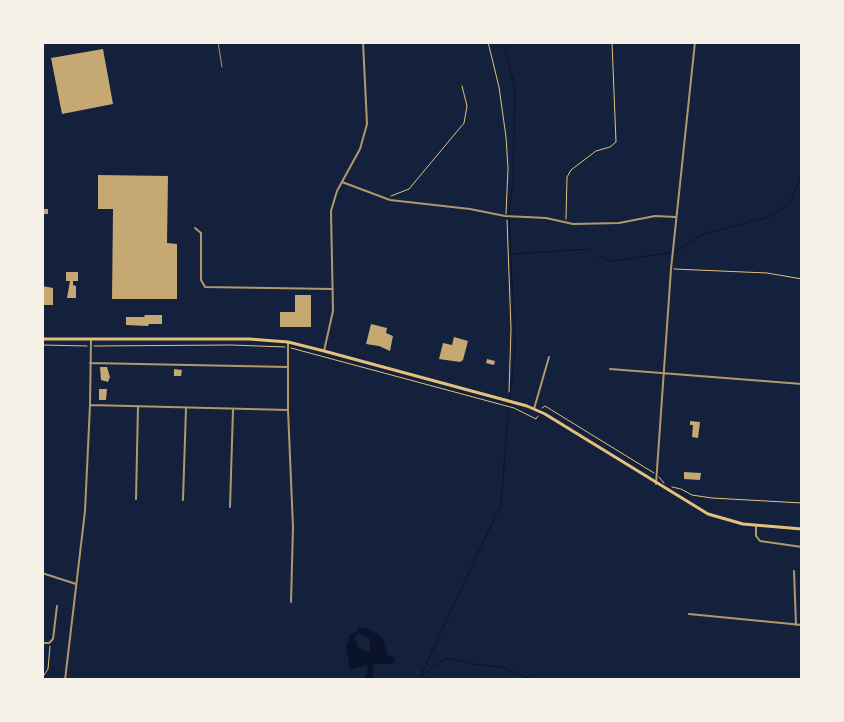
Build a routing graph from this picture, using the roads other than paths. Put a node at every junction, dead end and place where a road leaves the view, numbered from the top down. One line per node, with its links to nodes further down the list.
1 (46, 42): 5 (street)
2 (218, 42): 6 (lane)
3 (363, 42): 7 (street)
4 (695, 42): 8 (street)
5 (42, 45)
6 (222, 67)
7 (342, 182): 8 (street); 10 (street)
8 (676, 217): 19 (street)
9 (196, 228): 10 (street)
10 (332, 289): 14 (street)
11 (43, 338): 12 (main road)
12 (91, 339): 13 (main road); 16 (street)
13 (288, 342): 14 (main road); 17 (street)
14 (324, 351): 25 (main road)
15 (549, 356): 25 (street)
16 (90, 363): 17 (street); 21 (street)
17 (288, 367): 26 (street)
18 (610, 369): 19 (street)
19 (662, 374): 20 (street); 27 (street)
20 (802, 384)
21 (90, 405): 22 (street); 36 (street)
22 (138, 406): 23 (street); 28 (street)
23 (186, 408): 24 (street); 29 (street)
24 (233, 409): 26 (street); 30 (street)
25 (534, 409): 27 (main road)
26 (288, 410): 37 (street)
27 (656, 484): 31 (main road)
28 (136, 499)
29 (183, 500)
30 (230, 507)
31 (756, 526): 32 (main road); 33 (street)
32 (802, 529)
33 (802, 548)
34 (794, 571): 40 (street)
35 (42, 573): 36 (street)
36 (76, 584): 43 (street)
37 (291, 602)
38 (57, 606): 42 (street)
39 (689, 614): 40 (street)
40 (796, 625): 41 (street)
41 (802, 625)
42 (42, 643)
43 (65, 680)

